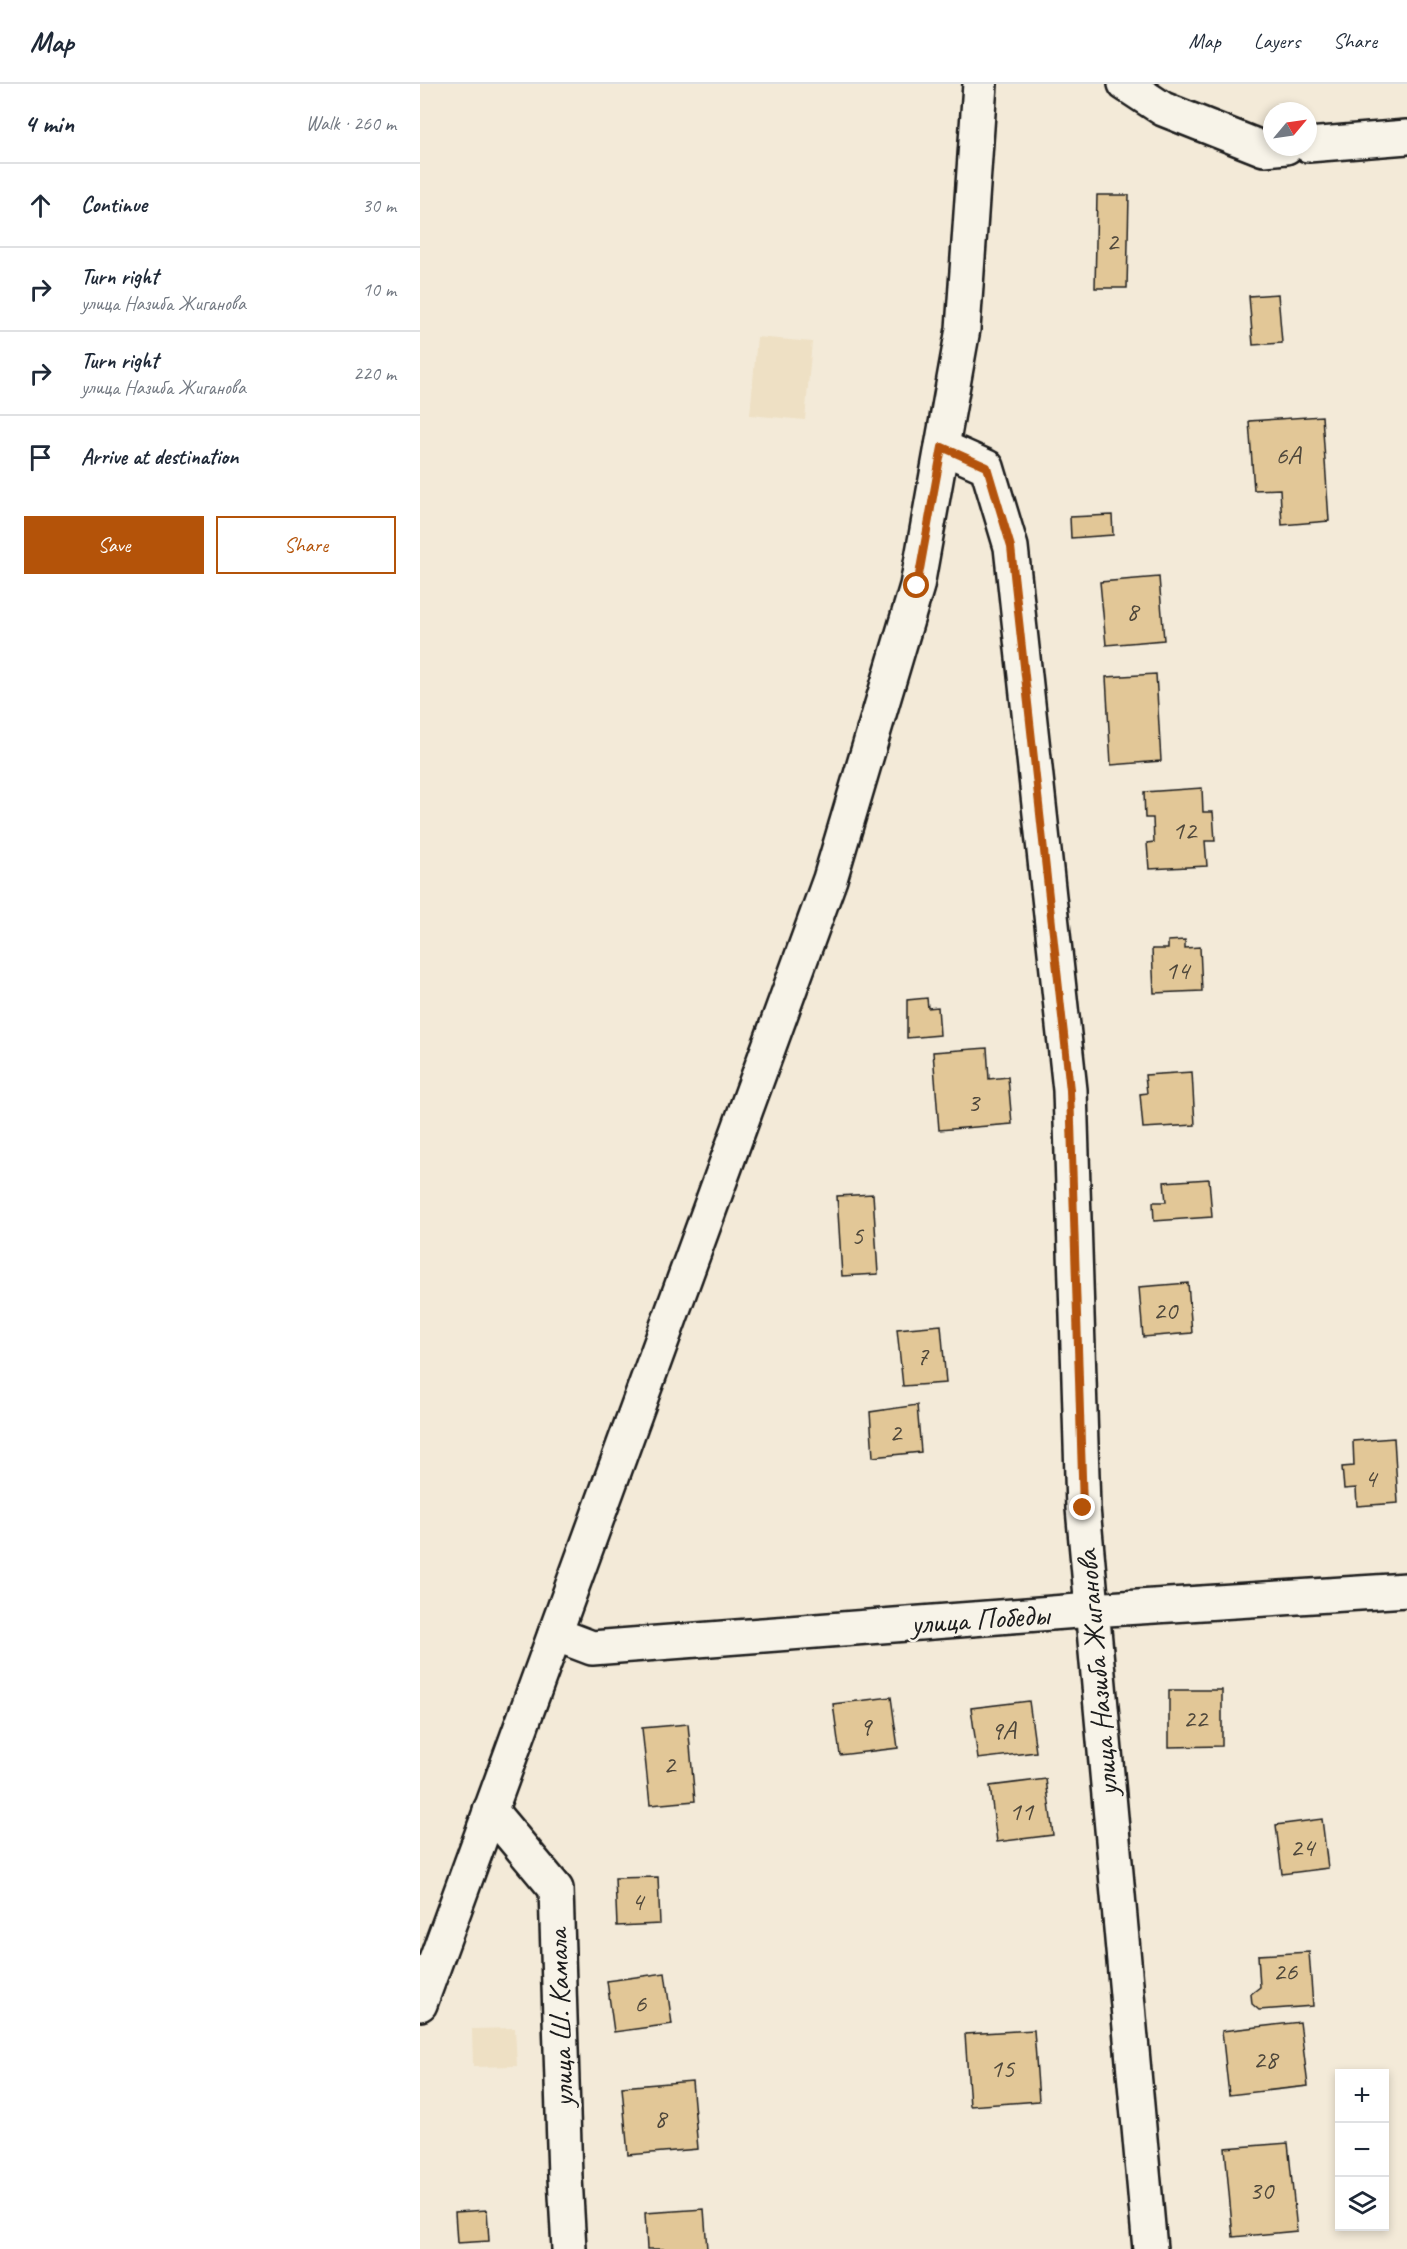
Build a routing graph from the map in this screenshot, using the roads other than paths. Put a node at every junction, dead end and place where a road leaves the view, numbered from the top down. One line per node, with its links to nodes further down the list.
1 (980, 84): 6 (street)
2 (1125, 84): 5 (street)
3 (1407, 137): 4 (street)
4 (1317, 144)
5 (1263, 149)
6 (942, 447): 8 (street, улица Назиба Жиганова); 9 (street)
7 (1407, 1590): 8 (street, улица Победы)
8 (1091, 1610): 9 (street, улица Победы); 13 (street, улица Назиба Жиганова)
9 (555, 1634): 10 (street)
10 (490, 1810): 11 (street); 12 (street, улица Ш. Камала)
11 (420, 2004)
12 (569, 2249)
13 (1150, 2249)

